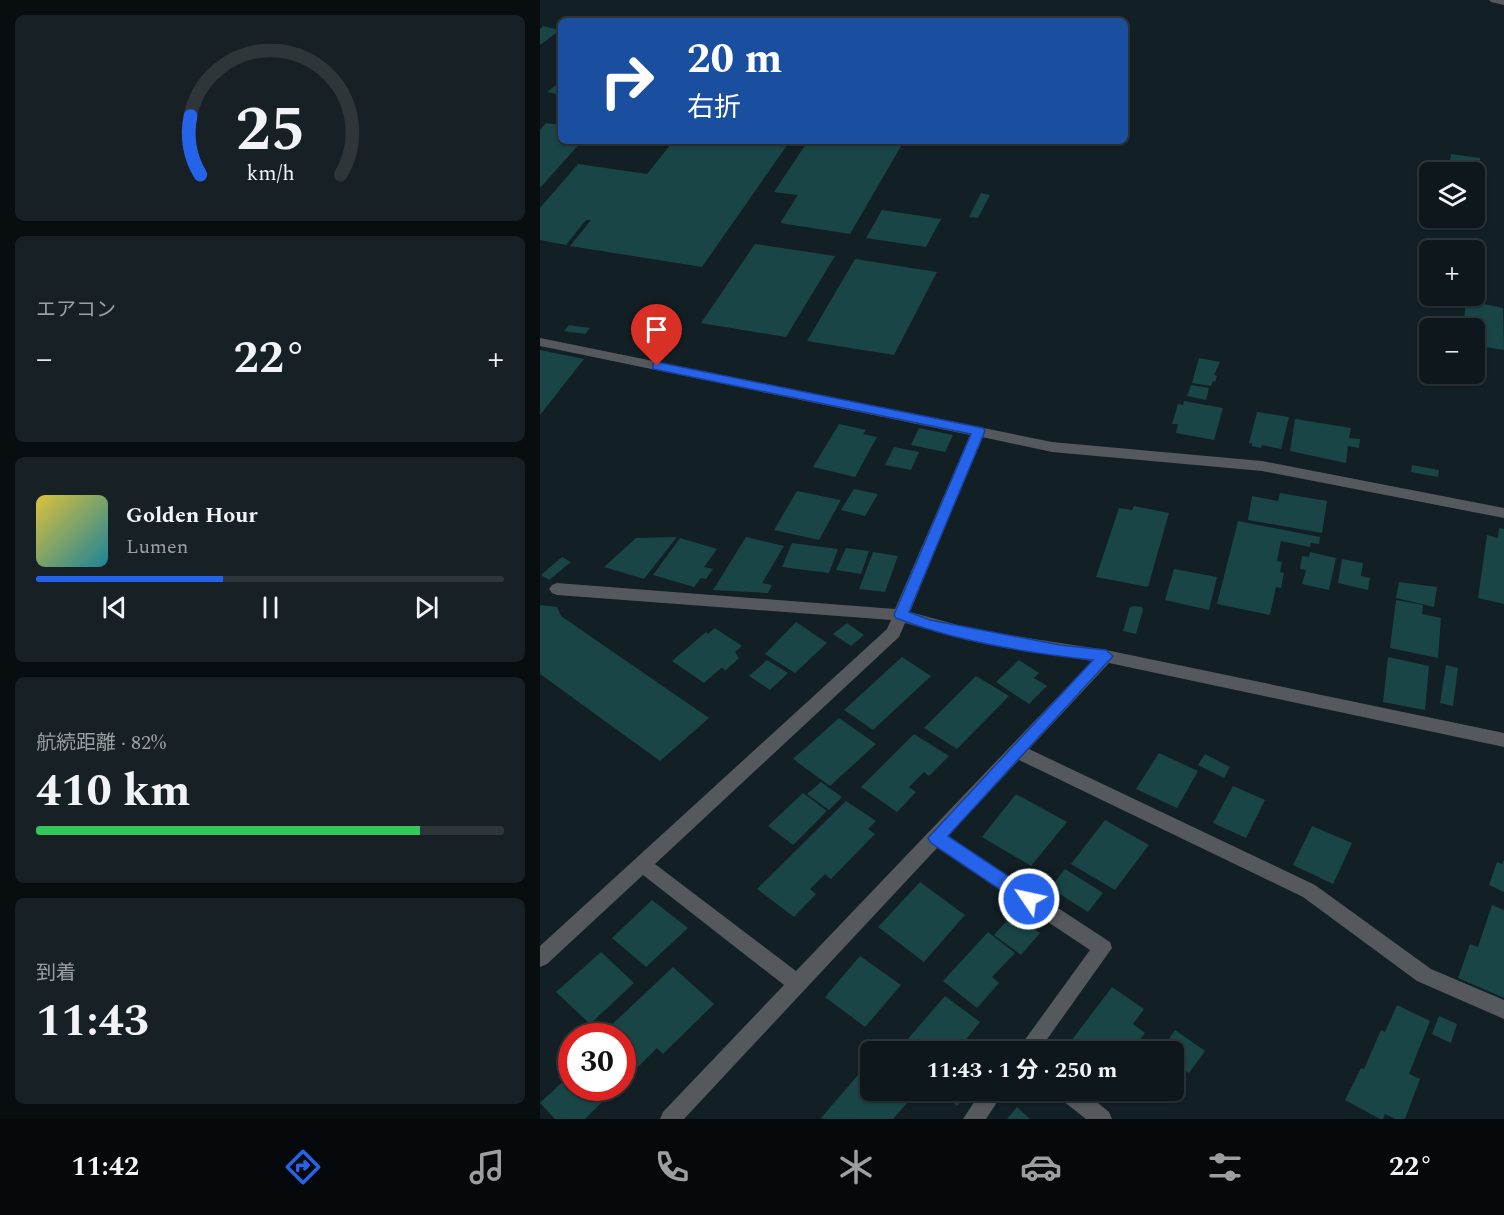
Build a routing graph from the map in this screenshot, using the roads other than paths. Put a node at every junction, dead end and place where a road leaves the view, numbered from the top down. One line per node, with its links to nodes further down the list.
1 (1494, 0): 2 (street)
2 (1504, 2)
3 (540, 342): 4 (street)
4 (978, 431): 5 (street); 7 (street)
5 (1504, 513)
6 (557, 589): 7 (street)
7 (901, 615): 8 (street); 12 (street)
8 (1106, 656): 9 (street); 10 (street)
9 (1504, 740)
10 (1018, 752): 11 (street); 15 (street)
11 (936, 838): 14 (street); 16 (street)
12 (643, 865): 13 (street); 14 (street)
13 (540, 958)
14 (798, 984): 19 (street)
15 (1504, 1010)
16 (1034, 1041)
17 (987, 1101): 20 (street)
18 (1079, 1101): 21 (street)
19 (670, 1119)
20 (973, 1119)
21 (1102, 1119)

